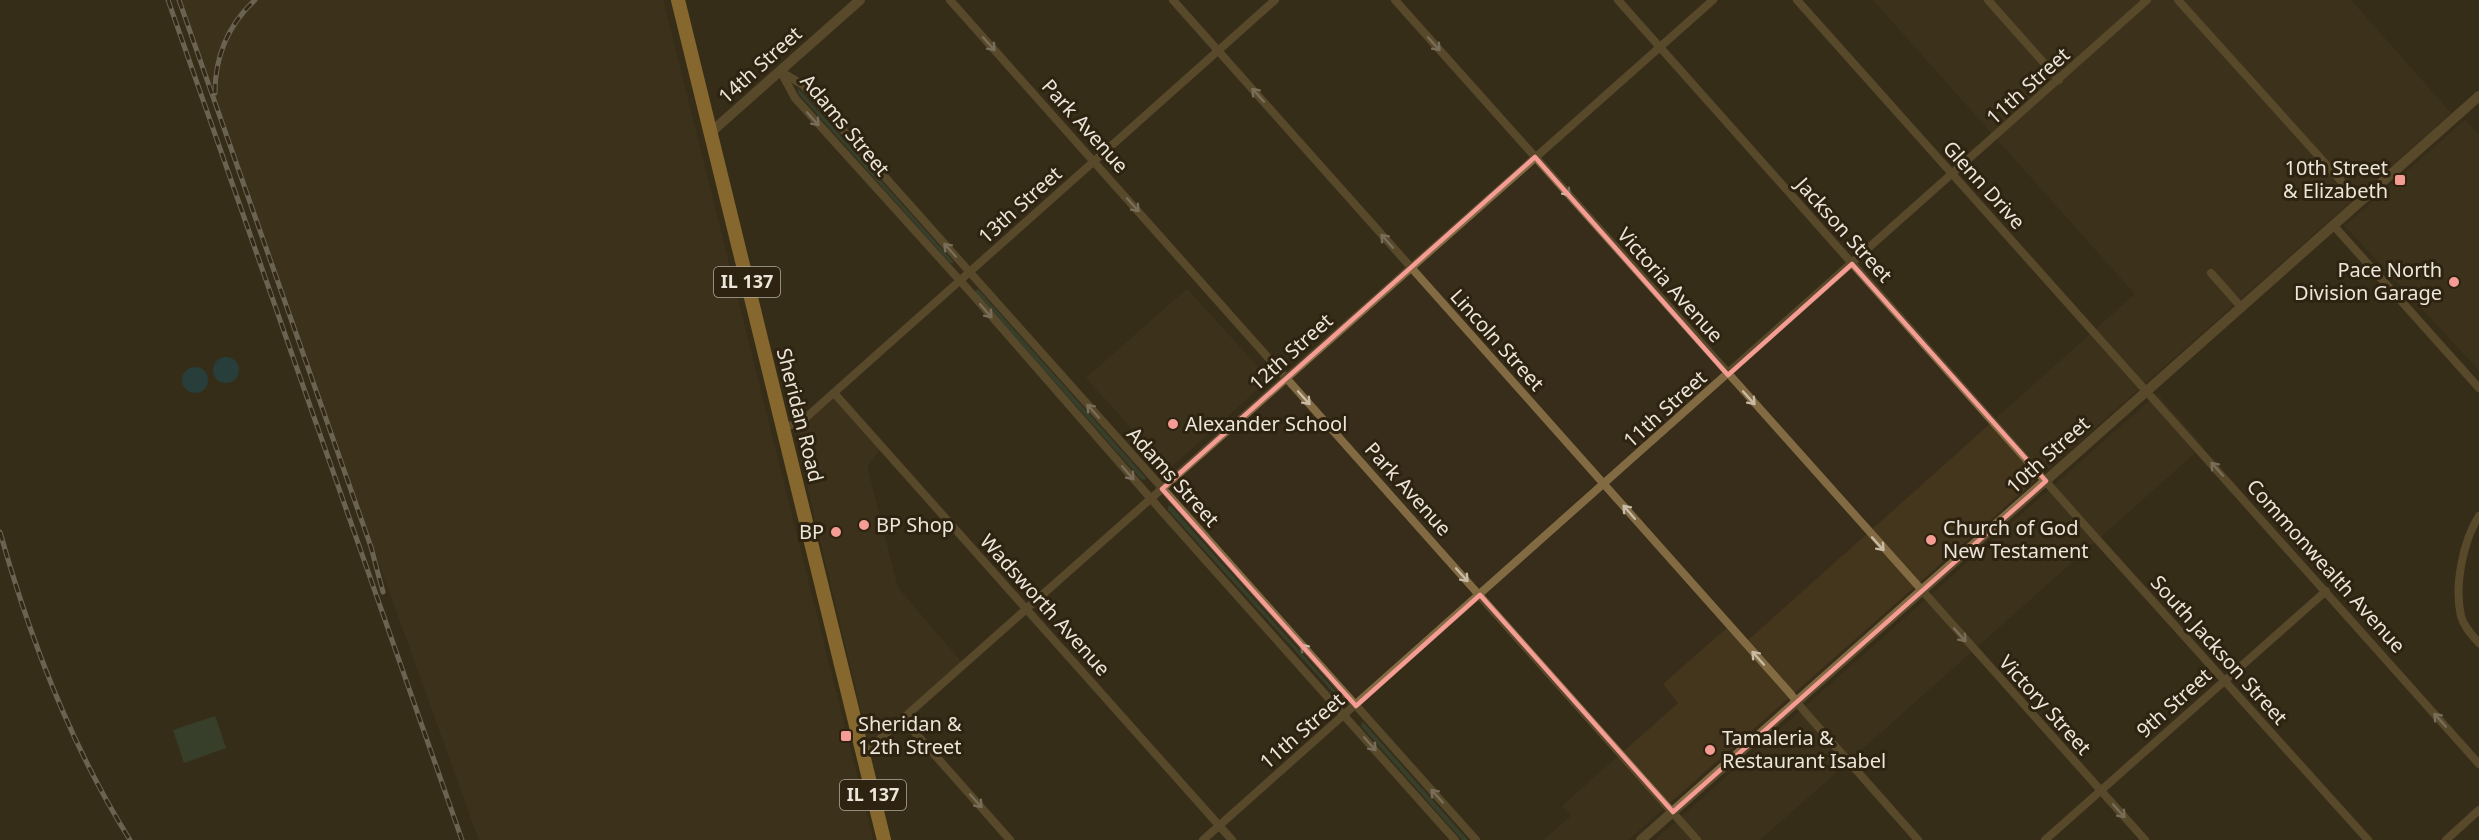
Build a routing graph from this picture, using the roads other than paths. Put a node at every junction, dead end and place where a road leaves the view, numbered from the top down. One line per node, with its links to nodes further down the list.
1 (678, 0): 19 (highway, Sheridan Road / IL 137)
2 (860, 0): 13 (street, 14th Street)
3 (950, 0): 21 (street, Park Avenue, one-way to 21)
4 (1173, 0): 15 (street, Lincoln Street)
5 (1275, 0): 15 (street, 13th Street)
6 (1395, 0): 20 (street, Victoria Avenue, one-way to 20)
7 (1618, 0): 14 (street, Jackson Street)
8 (1713, 0): 14 (street, 12th Street)
9 (1797, 0): 22 (street, Glenn Drive)
10 (1988, 0): 17 (street)
11 (2147, 0): 17 (street, 11th Street)
12 (2178, 0): 23 (street)
13 (847, 4): 16 (street, 14th Street)
14 (1660, 47): 20 (street, 12th Street); 25 (street, Jackson Street)
15 (1218, 51): 21 (street, 13th Street); 26 (street, Lincoln Street, one-way to 15)
16 (780, 71): 19 (street, 14th Street); 27 (street, Adams Street, one-way to 16); 29 (street, Adams Street, one-way to 29)
17 (2059, 80): 22 (street, 11th Street)
18 (2479, 96): 23 (street, 10th Street)
19 (710, 133): 36 (highway, Sheridan Road / IL 137)
20 (1535, 157): 26 (street, 12th Street); 31 (street, Victoria Avenue, one-way to 31)
21 (1094, 161): 27 (street, 13th Street); 32 (street, Park Avenue, one-way to 32)
22 (1953, 175): 25 (street, 11th Street); 34 (street, Glenn Drive)
23 (2361, 202): 24 (street, 10th Street)
24 (2334, 226): 30 (street, 10th Street); 33 (street)
25 (1852, 264): 31 (street, 11th Street); 37 (street, Jackson Street)
26 (1411, 268): 32 (street, 12th Street); 38 (street, Lincoln Street)
27 (969, 272): 29 (street, 13th Street); 39 (street, Adams Street, one-way to 27)
28 (2211, 273): 30 (street)
29 (959, 280): 35 (street, 13th Street); 40 (street, Adams Street, one-way to 40)
30 (2242, 308): 34 (street, 10th Street)
31 (1728, 375): 38 (street, 11th Street); 43 (street, Victoria Avenue, one-way to 43)
32 (1287, 378): 39 (street, 12th Street); 44 (street, Park Avenue, one-way to 44)
33 (2479, 388)
34 (2147, 392): 37 (street, 10th Street); 42 (street, Commonwealth Avenue, one-way to 34)
35 (834, 393): 36 (street, 13th Street); 45 (street, Wadsworth Avenue)
36 (783, 428): 52 (highway, Sheridan Road / IL 137)
37 (2046, 481): 43 (street, 10th Street); 47 (street, South Jackson Street)
38 (1604, 484): 44 (street, 11th Street); 48 (street, Lincoln Street, one-way to 38)
39 (1162, 489): 40 (street, 12th Street); 49 (street, Adams Street, one-way to 39)
40 (1150, 499): 45 (street, 12th Street); 50 (street, Adams Street)
41 (2479, 516): 46 (street)
42 (2326, 591): 47 (street, 9th Street); 53 (street, Commonwealth Avenue, one-way to 42)
43 (1921, 592): 48 (street, 10th Street); 54 (street, Victory Street, one-way to 54)
44 (1480, 595): 49 (street, 11th Street); 56 (street, Park Avenue)
45 (1026, 609): 51 (street, 12th Street); 57 (street, Wadsworth Avenue)
46 (2479, 643)
47 (2225, 680): 54 (street, 9th Street); 69 (street, South Jackson Street)
48 (1797, 702): 56 (street, 10th Street); 66 (street, Lincoln Street)
49 (1356, 706): 50 (street, 11th Street); 63 (street, Adams Street, one-way to 49)
50 (1344, 716): 57 (street, 11th Street); 62 (street, Adams Street, one-way to 62)
51 (903, 719): 52 (street, 12th Street); 59 (street, one-way to 59)
52 (862, 750): 58 (highway, Sheridan Road / IL 137)
53 (2479, 764)
54 (2100, 791): 67 (street, 9th Street); 68 (street, Victory Street, one-way to 68)
55 (2479, 810): 70 (street)
56 (1673, 812): 64 (street, 10th Street); 65 (street, Park Avenue)
57 (1219, 826): 60 (street, 11th Street); 61 (street, Wadsworth Avenue)
58 (884, 840)
59 (1010, 840)
60 (1203, 840)
61 (1232, 840)
62 (1455, 840)
63 (1476, 840)
64 (1641, 840)
65 (1697, 840)
66 (1918, 840)
67 (2045, 840)
68 (2145, 840)
69 (2368, 840)
70 (2446, 840)

